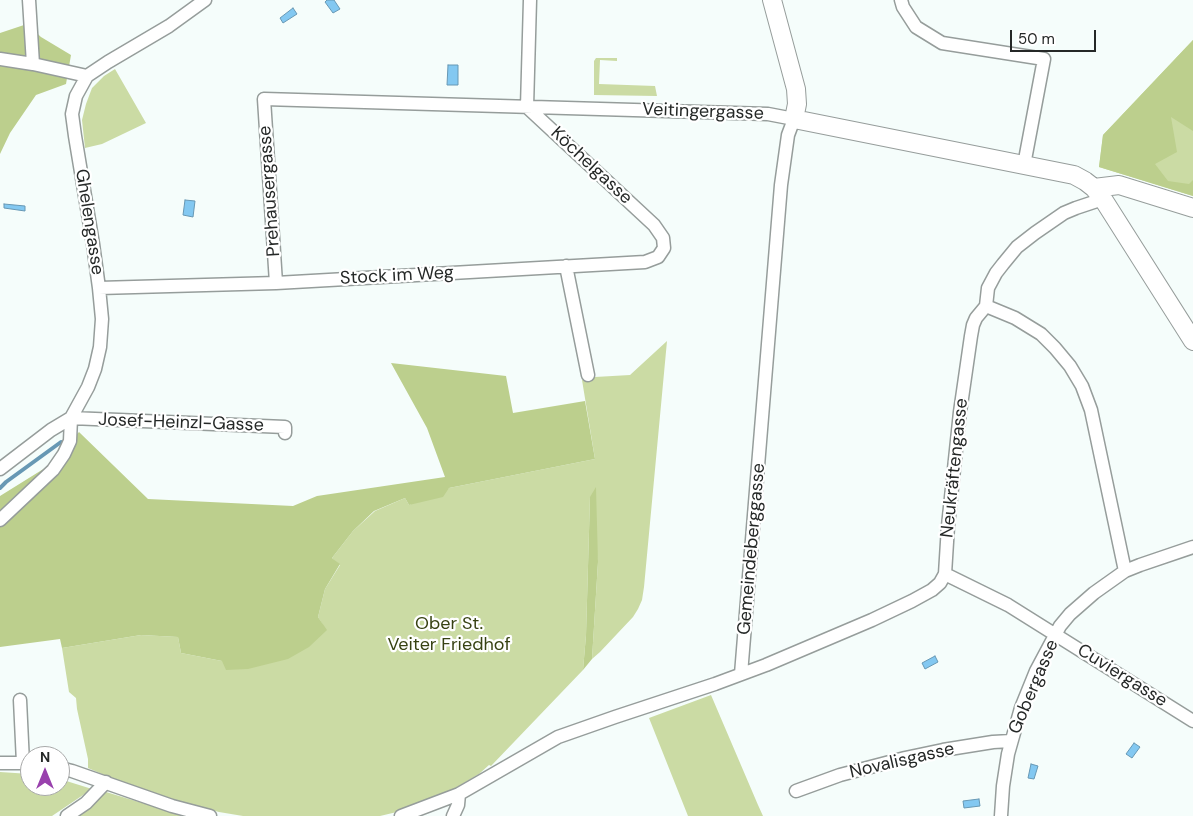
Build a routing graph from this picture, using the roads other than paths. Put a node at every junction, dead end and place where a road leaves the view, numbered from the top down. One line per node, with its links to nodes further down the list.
1 (29, 0): 7 (street)
2 (205, 0): 8 (street, Ghelengasse)
3 (530, 0): 10 (street)
4 (772, 0): 11 (street)
5 (901, 0): 12 (street)
6 (0, 59): 7 (street)
7 (33, 64): 8 (street)
8 (87, 76): 18 (street, Ghelengasse)
9 (264, 99): 10 (street, Veitingergasse); 17 (street, Prehausergasse)
10 (527, 107): 11 (street, Veitingergasse); 15 (street, Köchelgasse)
11 (794, 119): 12 (street, Veitingergasse); 30 (street, Gemeindeberggasse)
12 (1024, 165): 13 (street, Veitingergasse)
13 (1099, 193): 14 (street); 19 (street, Neukräftengasse); 20 (street)
14 (1193, 208)
15 (654, 225): 16 (street, Stock im Weg)
16 (566, 266): 17 (street, Stock im Weg); 21 (street)
17 (276, 283): 18 (street, Stock im Weg)
18 (99, 288): 22 (street, Ghelengasse)
19 (986, 306): 27 (street); 28 (street, Neukräftengasse)
20 (1193, 341)
21 (588, 375)
22 (71, 418): 23 (street, Josef-Heinzl-Gasse); 24 (street, Ghelengasse); 25 (street)
23 (286, 433)
24 (0, 469)
25 (0, 520)
26 (1193, 548): 27 (street, Gobergasse)
27 (1125, 571): 29 (street, Gobergasse)
28 (945, 574): 29 (street, Cuviergasse); 30 (street)
29 (1056, 634): 32 (street, Cuviergasse); 33 (street, Gobergasse)
30 (741, 674): 40 (street)
31 (20, 700): 34 (street)
32 (1193, 721)
33 (1011, 741): 39 (street, Novalisgasse); 45 (street, Gobergasse)
34 (25, 746)
35 (0, 763): 36 (street)
36 (20, 763)
37 (70, 770): 38 (street)
38 (106, 782): 41 (street); 42 (street)
39 (796, 791)
40 (460, 794): 43 (street); 44 (street)
41 (67, 816)
42 (210, 816)
43 (401, 816)
44 (454, 816)
45 (1000, 816)

